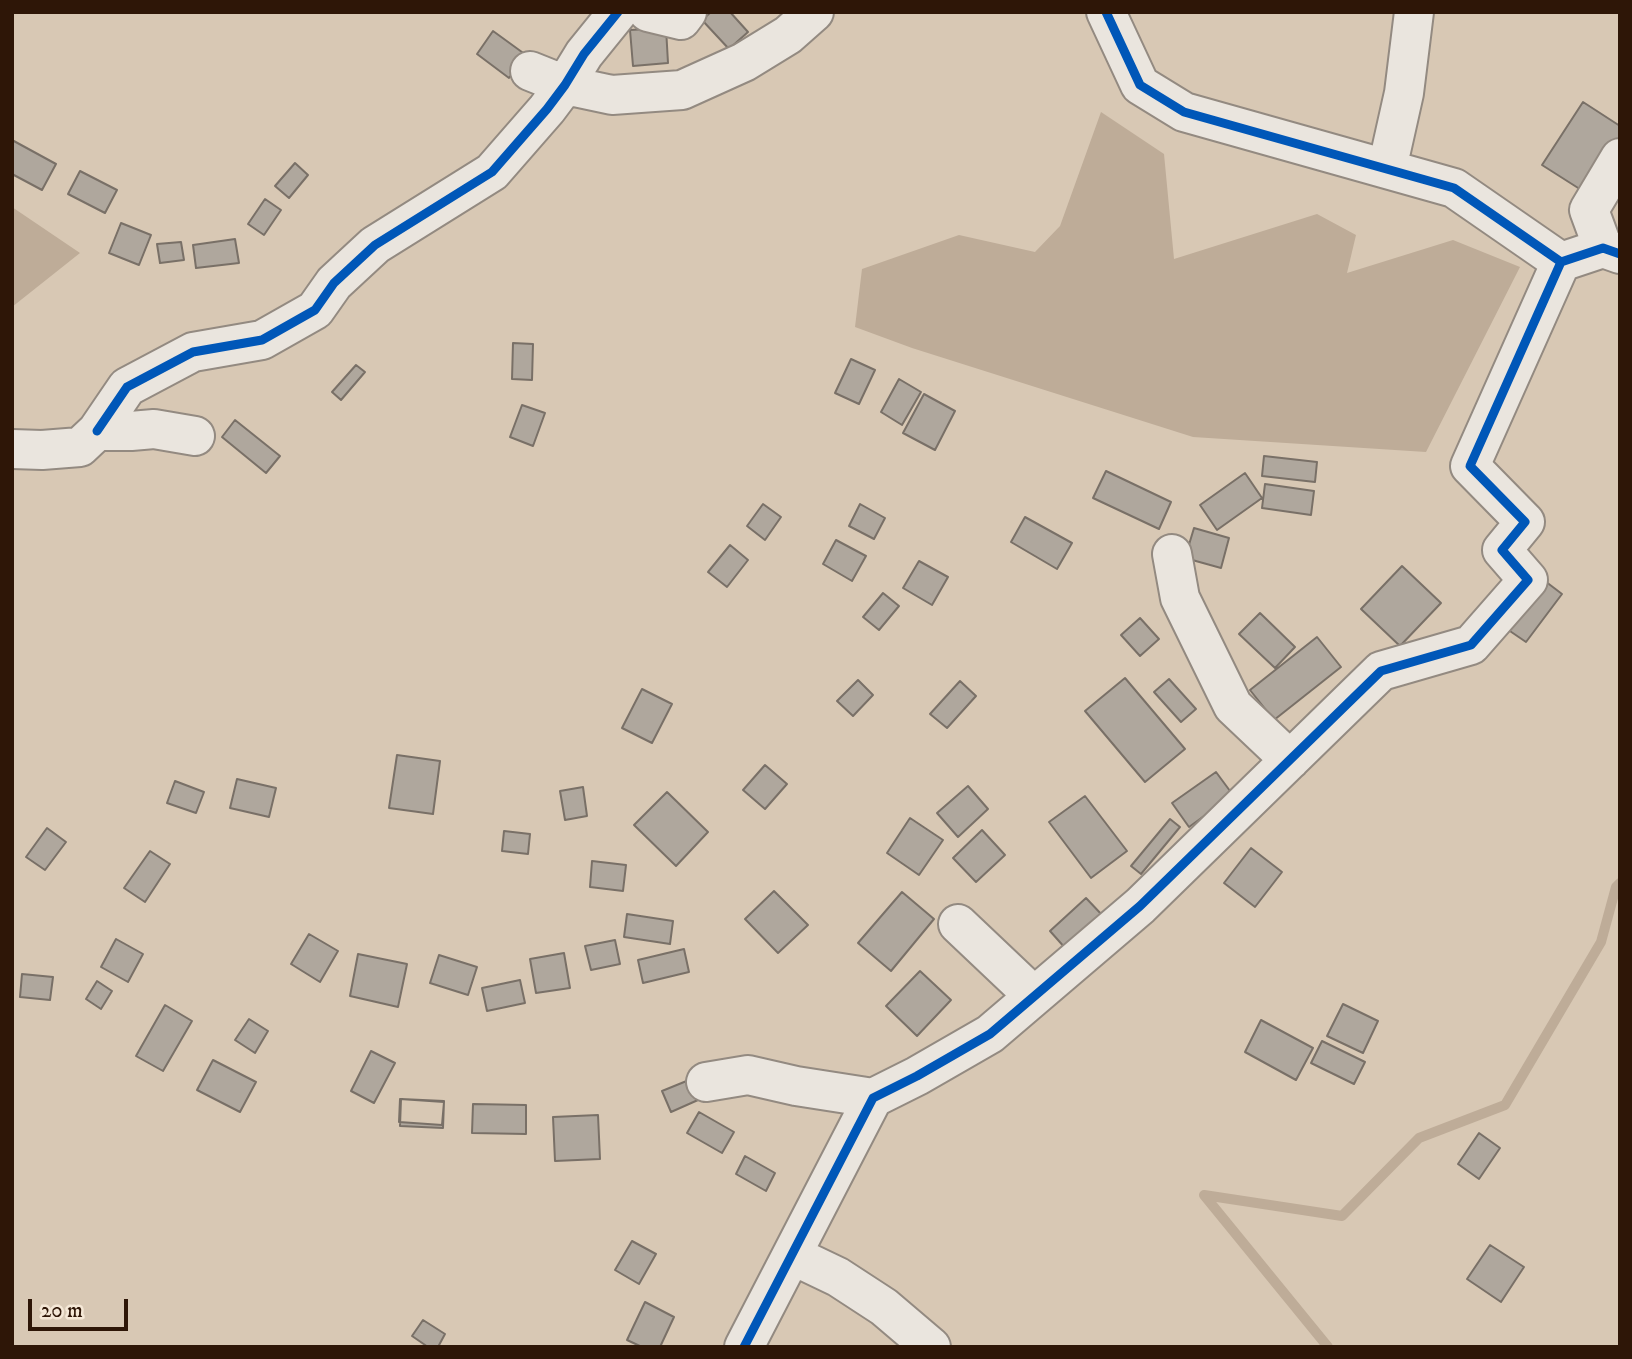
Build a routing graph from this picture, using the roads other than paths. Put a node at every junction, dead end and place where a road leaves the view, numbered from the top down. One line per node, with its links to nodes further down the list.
1 (618, 12): 8 (street)
2 (648, 12): 3 (street)
3 (687, 12)
4 (814, 12): 8 (street)
5 (1107, 12): 10 (street)
6 (1414, 12): 10 (street)
7 (530, 71): 8 (street)
8 (565, 85): 13 (street)
9 (1620, 158): 11 (street)
10 (1387, 169): 12 (street)
11 (1611, 251): 12 (street)
12 (1561, 262): 17 (street)
13 (97, 431): 14 (street); 15 (street)
14 (195, 436)
15 (12, 449)
16 (1172, 554): 17 (street)
17 (1290, 760): 19 (street)
18 (958, 924): 19 (street)
19 (1034, 996): 21 (street)
20 (706, 1082): 21 (street)
21 (873, 1098): 22 (street)
22 (792, 1255): 23 (street); 24 (street)
23 (744, 1347)
24 (931, 1347)

